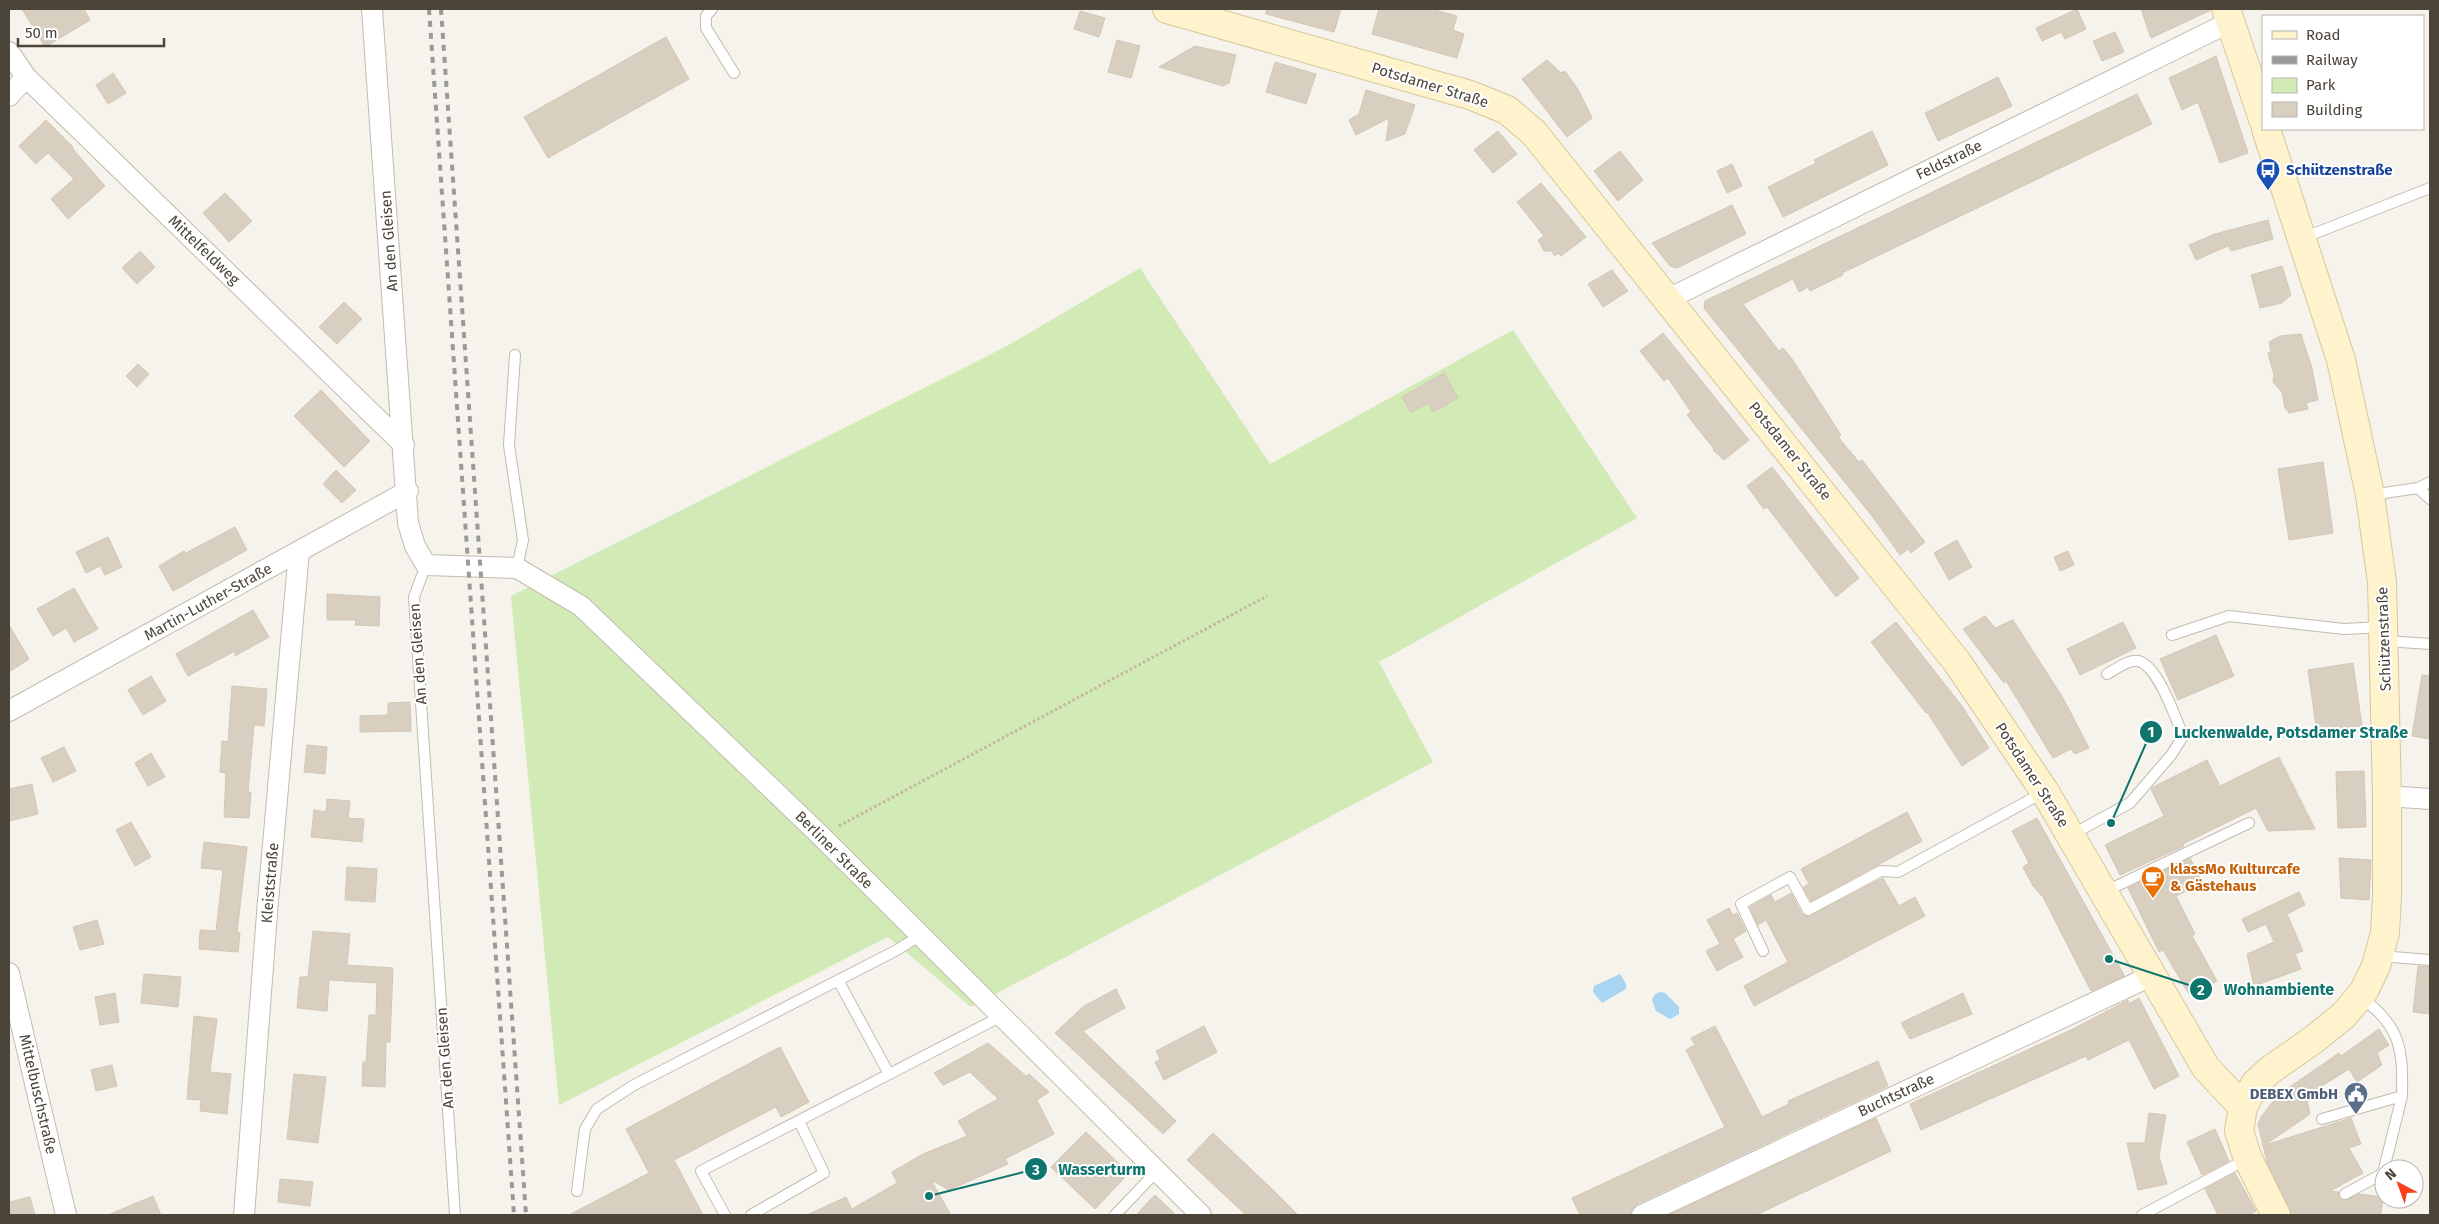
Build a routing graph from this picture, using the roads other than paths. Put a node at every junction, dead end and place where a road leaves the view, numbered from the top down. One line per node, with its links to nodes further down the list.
1 (372, 9): 15 (street, An den Gleisen)
2 (712, 9): 6 (lane)
3 (1167, 9): 13 (street, Potsdamer Straße)
4 (2228, 15): 9 (street); 13 (street, Feldstraße)
5 (9, 52): 7 (street, Mittelfeldweg)
6 (734, 73)
7 (26, 77): 8 (street); 15 (street, Mittelfeldweg)
8 (9, 96)
9 (2262, 116)
10 (2266, 130): 12 (street, Schützenstraße)
11 (2430, 188): 12 (lane)
12 (2302, 238): 19 (street, Schützenstraße)
13 (1668, 299): 29 (street, Potsdamer Straße)
14 (515, 355): 23 (lane)
15 (404, 445): 18 (street, An den Gleisen)
16 (2430, 482): 17 (lane)
17 (2418, 488): 19 (lane); 20 (lane)
18 (408, 491): 21 (street, Martin-Luther-Straße); 22 (street, An den Gleisen)
19 (2370, 495): 24 (street, Schützenstraße)
20 (2430, 498)
21 (299, 552): 28 (street, Martin-Luther-Straße); 56 (street, Kleiststraße)
22 (426, 565): 23 (street, Berliner Straße); 57 (lane, An den Gleisen)
23 (517, 568): 35 (street, Berliner Straße)
24 (2385, 634): 25 (lane); 26 (lane); 30 (street, Schützenstraße)
25 (2172, 635)
26 (2430, 644)
27 (2107, 674): 33 (lane)
28 (9, 712)
29 (2045, 792): 33 (street, Potsdamer Straße); 36 (lane)
30 (2388, 796): 31 (street); 37 (street, Schützenstraße)
31 (2430, 799)
32 (2249, 823): 34 (lane)
33 (2070, 836): 34 (street, Potsdamer Straße)
34 (2103, 892): 40 (street, Potsdamer Straße)
35 (919, 936): 41 (lane); 43 (street, Berliner Straße)
36 (1763, 951)
37 (2379, 956): 38 (lane); 42 (street, Schützenstraße)
38 (2430, 960)
39 (9, 973): 55 (street, Mittelbuschstraße)
40 (2151, 976): 46 (street, Potsdamer Straße); 62 (street, Buchtstraße)
41 (838, 980): 44 (lane); 53 (lane)
42 (2360, 997): 45 (lane); 46 (street, Schützenstraße)
43 (1000, 1017): 44 (lane); 51 (street, Berliner Straße)
44 (889, 1074): 48 (lane)
45 (2402, 1096): 47 (lane); 50 (lane)
46 (2243, 1106): 49 (street, Schützenstraße)
47 (2322, 1119)
48 (799, 1121): 58 (lane); 59 (lane)
49 (2248, 1158): 63 (lane); 64 (street, Schützenstraße)
50 (2386, 1159)
51 (1156, 1172): 60 (lane); 61 (street, Berliner Straße)
52 (2374, 1178): 54 (lane)
53 (577, 1191)
54 (2345, 1194)
55 (66, 1215)
56 (244, 1215)
57 (455, 1215)
58 (725, 1215)
59 (751, 1215)
60 (1115, 1215)
61 (1201, 1215)
62 (1642, 1215)
63 (2142, 1215)
64 (2276, 1215)

